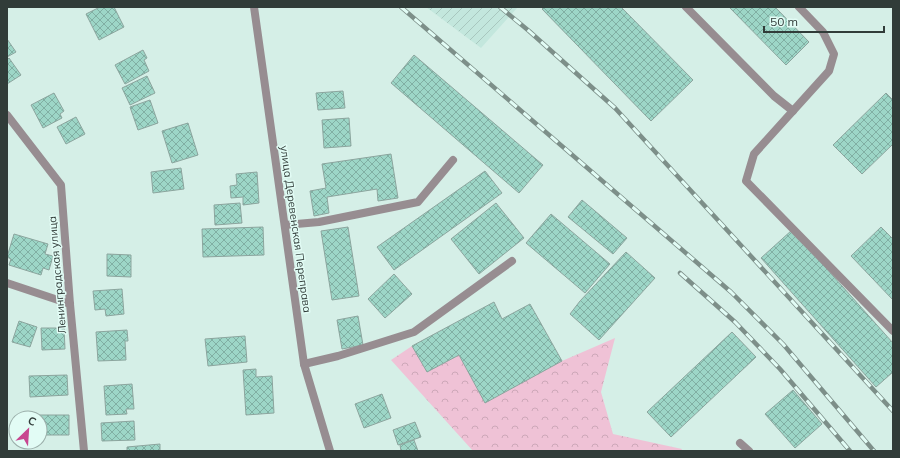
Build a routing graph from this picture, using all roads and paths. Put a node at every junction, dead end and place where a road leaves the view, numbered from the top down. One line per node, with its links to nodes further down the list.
1 (254, 7): 7 (street, улица Деревенская Переправа)
2 (686, 7): 4 (street)
3 (799, 7): 4 (street)
4 (793, 111): 11 (street)
5 (7, 115): 10 (street, Ленинградская улица)
6 (453, 160): 7 (street)
7 (285, 225): 12 (street, улица Деревенская Переправа)
8 (512, 261): 12 (street)
9 (7, 282): 10 (street)
10 (70, 304): 14 (street, Ленинградская улица)
11 (893, 331)
12 (304, 364): 15 (street, улица Деревенская Переправа)
13 (740, 443): 16 (street)
14 (84, 451)
15 (330, 451)
16 (749, 451)

